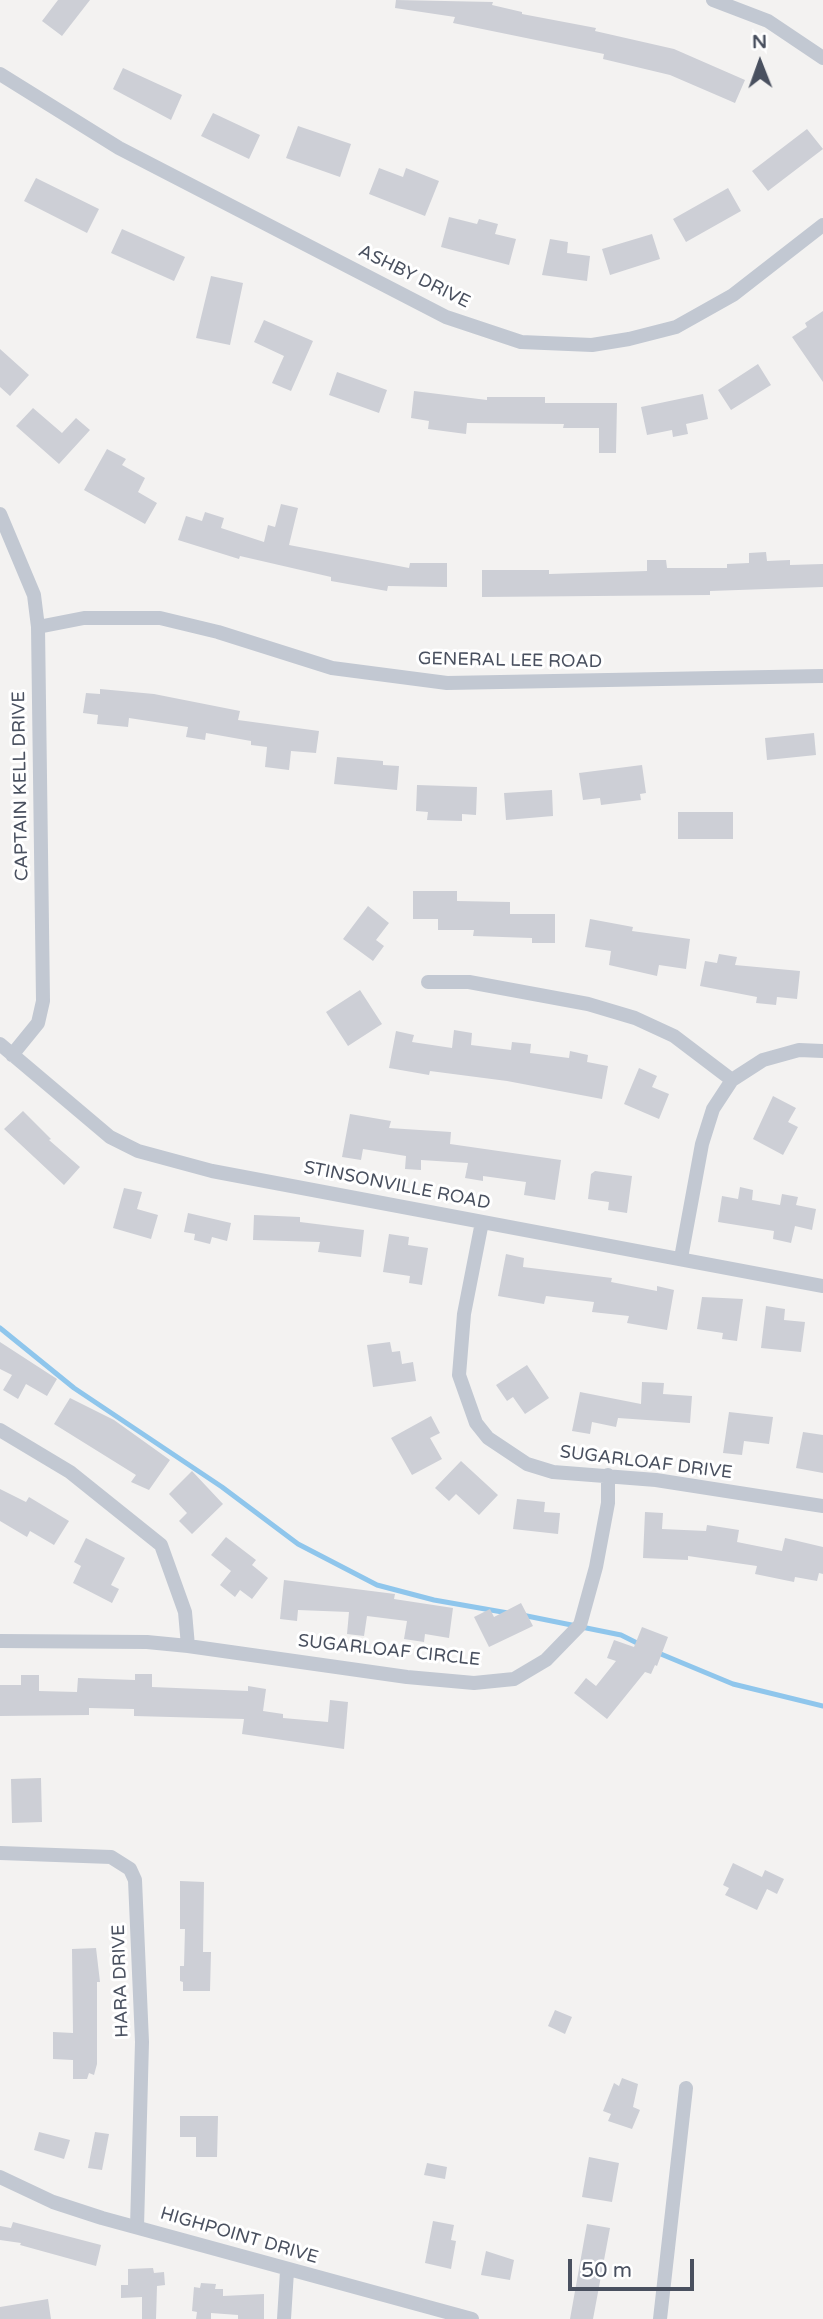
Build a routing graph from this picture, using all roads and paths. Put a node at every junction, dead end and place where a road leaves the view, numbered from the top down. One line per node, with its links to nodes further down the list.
1 (713, 0): 2 (street)
2 (823, 58)
3 (0, 74): 4 (street, ASHBY DRIVE)
4 (823, 225)
5 (0, 514): 6 (street, CAPTAIN KELL DRIVE)
6 (38, 627): 7 (street, GENERAL LEE ROAD); 11 (street, CAPTAIN KELL DRIVE)
7 (823, 676)
8 (428, 982): 12 (street)
9 (0, 1044): 11 (street, STINSONVILLE ROAD)
10 (823, 1051): 12 (street)
11 (12, 1055): 13 (street, STINSONVILLE ROAD)
12 (732, 1080): 14 (street)
13 (482, 1222): 14 (street, STINSONVILLE ROAD); 17 (street, SUGARLOAF DRIVE)
14 (681, 1258): 15 (street, STINSONVILLE ROAD)
15 (823, 1286)
16 (0, 1430): 20 (street)
17 (608, 1475): 18 (street, SUGARLOAF DRIVE); 20 (street, SUGARLOAF CIRCLE)
18 (823, 1506)
19 (0, 1641): 20 (street, SUGARLOAF CIRCLE)
20 (188, 1646)
21 (0, 1853): 24 (street, HARA DRIVE)
22 (685, 2088): 28 (street)
23 (0, 2177): 24 (street, HIGHPOINT DRIVE)
24 (136, 2227): 25 (street, HIGHPOINT DRIVE)
25 (287, 2270): 26 (street); 27 (street, HIGHPOINT DRIVE)
26 (284, 2319)
27 (472, 2319)
28 (660, 2319)

